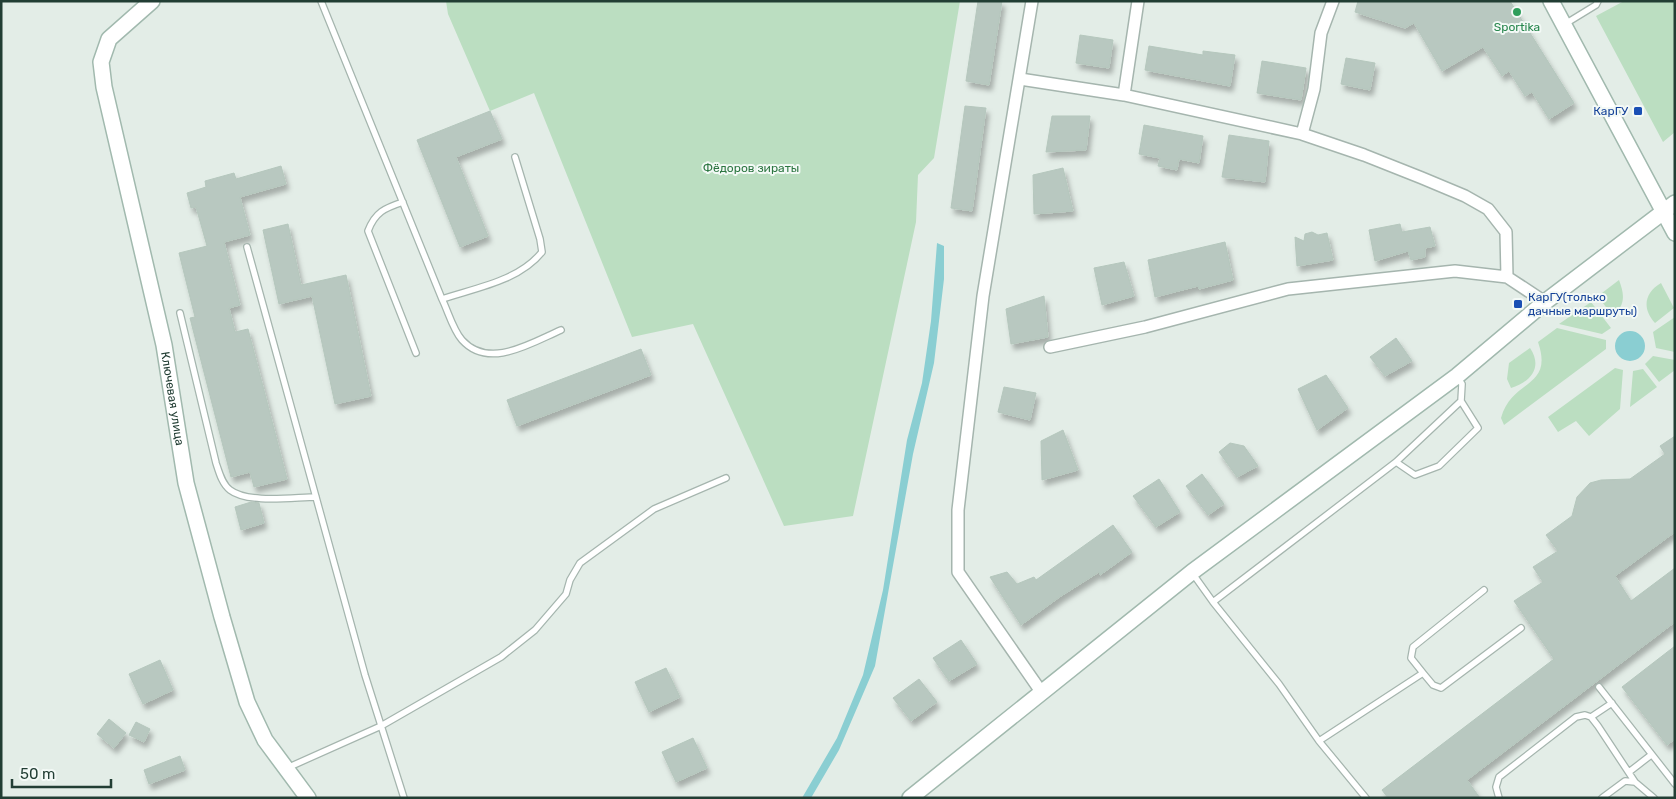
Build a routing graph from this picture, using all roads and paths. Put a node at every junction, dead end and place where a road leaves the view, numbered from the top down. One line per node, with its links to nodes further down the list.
1 (152, 1): 41 (street, Ключевая улица)
2 (321, 1): 13 (lane)
3 (1032, 1): 9 (street)
4 (1138, 1): 10 (street)
5 (1333, 1): 11 (street)
6 (1551, 1): 8 (street)
7 (1598, 1): 8 (lane)
8 (1564, 25): 14 (street)
9 (1020, 79): 10 (street); 35 (street)
10 (1124, 95): 11 (street)
11 (1302, 134): 17 (street)
12 (515, 157): 18 (lane)
13 (403, 202): 18 (lane); 23 (lane)
14 (1669, 207): 15 (street); 19 (street)
15 (1675, 233)
16 (247, 247): 28 (lane)
17 (1507, 277): 19 (street); 22 (street)
18 (442, 298): 21 (lane)
19 (1545, 302): 24 (street)
20 (180, 313): 28 (lane)
21 (561, 330)
22 (1050, 347)
23 (416, 353)
24 (1457, 376): 25 (lane); 29 (street)
25 (1461, 401): 26 (lane); 26 (lane)
26 (1396, 462): 31 (lane)
27 (726, 478): 38 (lane)
28 (316, 496): 38 (lane)
29 (1192, 572): 31 (lane); 35 (street)
30 (1484, 590): 33 (lane)
31 (1213, 602): 39 (lane)
32 (1521, 628): 33 (lane)
33 (1423, 673): 39 (lane)
34 (1599, 687): 36 (lane)
35 (1042, 693): 47 (street)
36 (1612, 703): 37 (lane); 40 (lane)
37 (1591, 717): 42 (lane); 49 (lane)
38 (381, 726): 41 (lane); 46 (lane)
39 (1319, 742): 48 (lane)
40 (1652, 755): 42 (lane); 44 (lane)
41 (285, 769): 45 (street, Ключевая улица)
42 (1629, 772): 43 (lane)
43 (1635, 782): 50 (lane); 51 (lane)
44 (1675, 784)
45 (308, 798)
46 (404, 798)
47 (910, 798)
48 (1366, 798)
49 (1499, 798)
50 (1602, 798)
51 (1654, 798)

